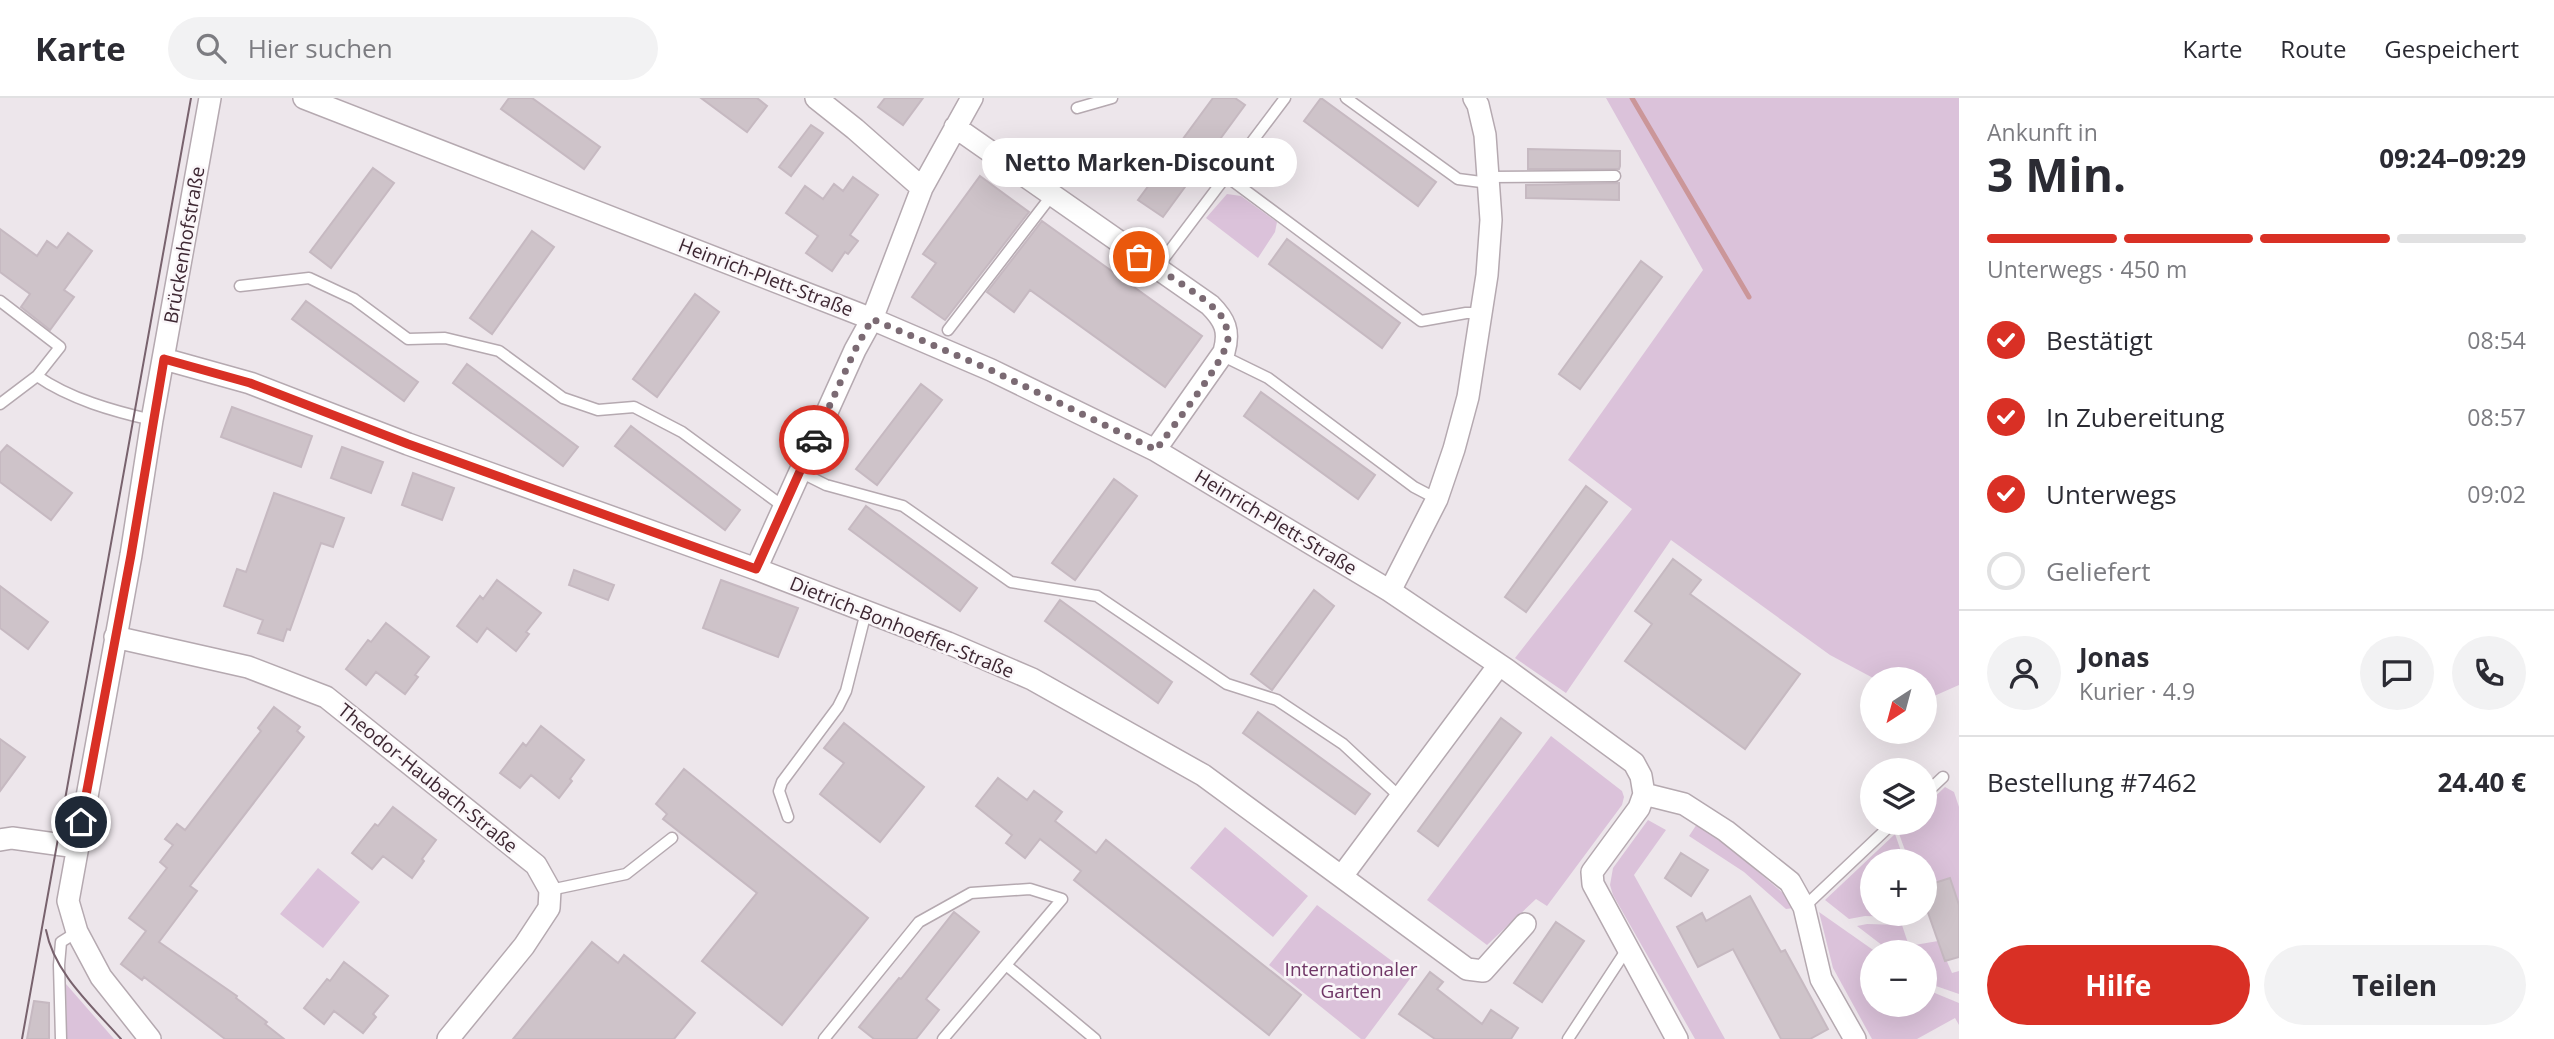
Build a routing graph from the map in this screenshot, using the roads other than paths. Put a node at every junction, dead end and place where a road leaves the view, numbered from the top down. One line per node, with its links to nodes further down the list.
1 (210, 98): 23 (street, Brückenhofstraße)
2 (304, 98): 20 (street, Heinrich-Plett-Straße)
3 (816, 98): 14 (street)
4 (972, 98): 10 (street)
5 (1112, 98): 9 (lane)
6 (1285, 98): 11 (lane)
7 (1346, 98): 13 (lane)
8 (1474, 98): 13 (street)
9 (1077, 108)
10 (955, 127): 14 (street); 15 (street)
11 (1226, 176): 16 (lane); 19 (lane)
12 (1615, 176): 13 (lane)
13 (1489, 180): 19 (street)
14 (922, 188): 20 (street)
15 (1052, 195): 16 (street); 21 (lane)
16 (1156, 269): 22 (street)
17 (240, 286): 30 (lane)
18 (0, 301): 24 (lane)
19 (1480, 313): 29 (street)
20 (872, 319): 27 (street, Heinrich-Plett-Straße); 28 (street)
21 (948, 330)
22 (1222, 355): 27 (street); 29 (lane)
23 (164, 359): 26 (street, Brückenhofstraße); 31 (street, Dietrich-Bonhoeffer-Straße)
24 (37, 376): 25 (lane); 26 (lane)
25 (0, 404)
26 (152, 420): 34 (street, Brückenhofstraße)
27 (1156, 450): 32 (street, Heinrich-Plett-Straße)
28 (800, 472): 30 (street); 39 (lane)
29 (1437, 499): 32 (street)
30 (784, 507): 31 (street)
31 (756, 569): 33 (street, Dietrich-Bonhoeffer-Straße)
32 (1391, 591): 35 (street, Heinrich-Plett-Straße)
33 (866, 612): 40 (lane); 45 (street, Dietrich-Bonhoeffer-Straße)
34 (115, 637): 44 (street, Brückenhofstraße); 46 (street, Theodor-Haubach-Straße)
35 (1499, 665): 38 (street, Heinrich-Plett-Straße); 39 (street)
36 (1943, 777): 37 (lane)
37 (1937, 783)
38 (1644, 794): 47 (street); 50 (street)
39 (1401, 797): 45 (street)
40 (788, 817)
41 (1880, 835): 47 (lane)
42 (672, 838): 46 (lane)
43 (0, 840): 44 (street)
44 (77, 847): 49 (street, Brückenhofstraße)
45 (1342, 876): 48 (street, Dietrich-Bonhoeffer-Straße)
46 (550, 890): 54 (street)
47 (1804, 907): 60 (street)
48 (1525, 924)
49 (76, 932): 52 (lane); 53 (street, Brückenhofstraße)
50 (1627, 950): 58 (lane); 59 (street)
51 (1006, 965): 55 (lane); 56 (lane); 57 (lane)
52 (61, 1039)
53 (150, 1039)
54 (448, 1039)
55 (824, 1039)
56 (943, 1039)
57 (1095, 1039)
58 (1568, 1039)
59 (1677, 1039)
60 (1855, 1039)

